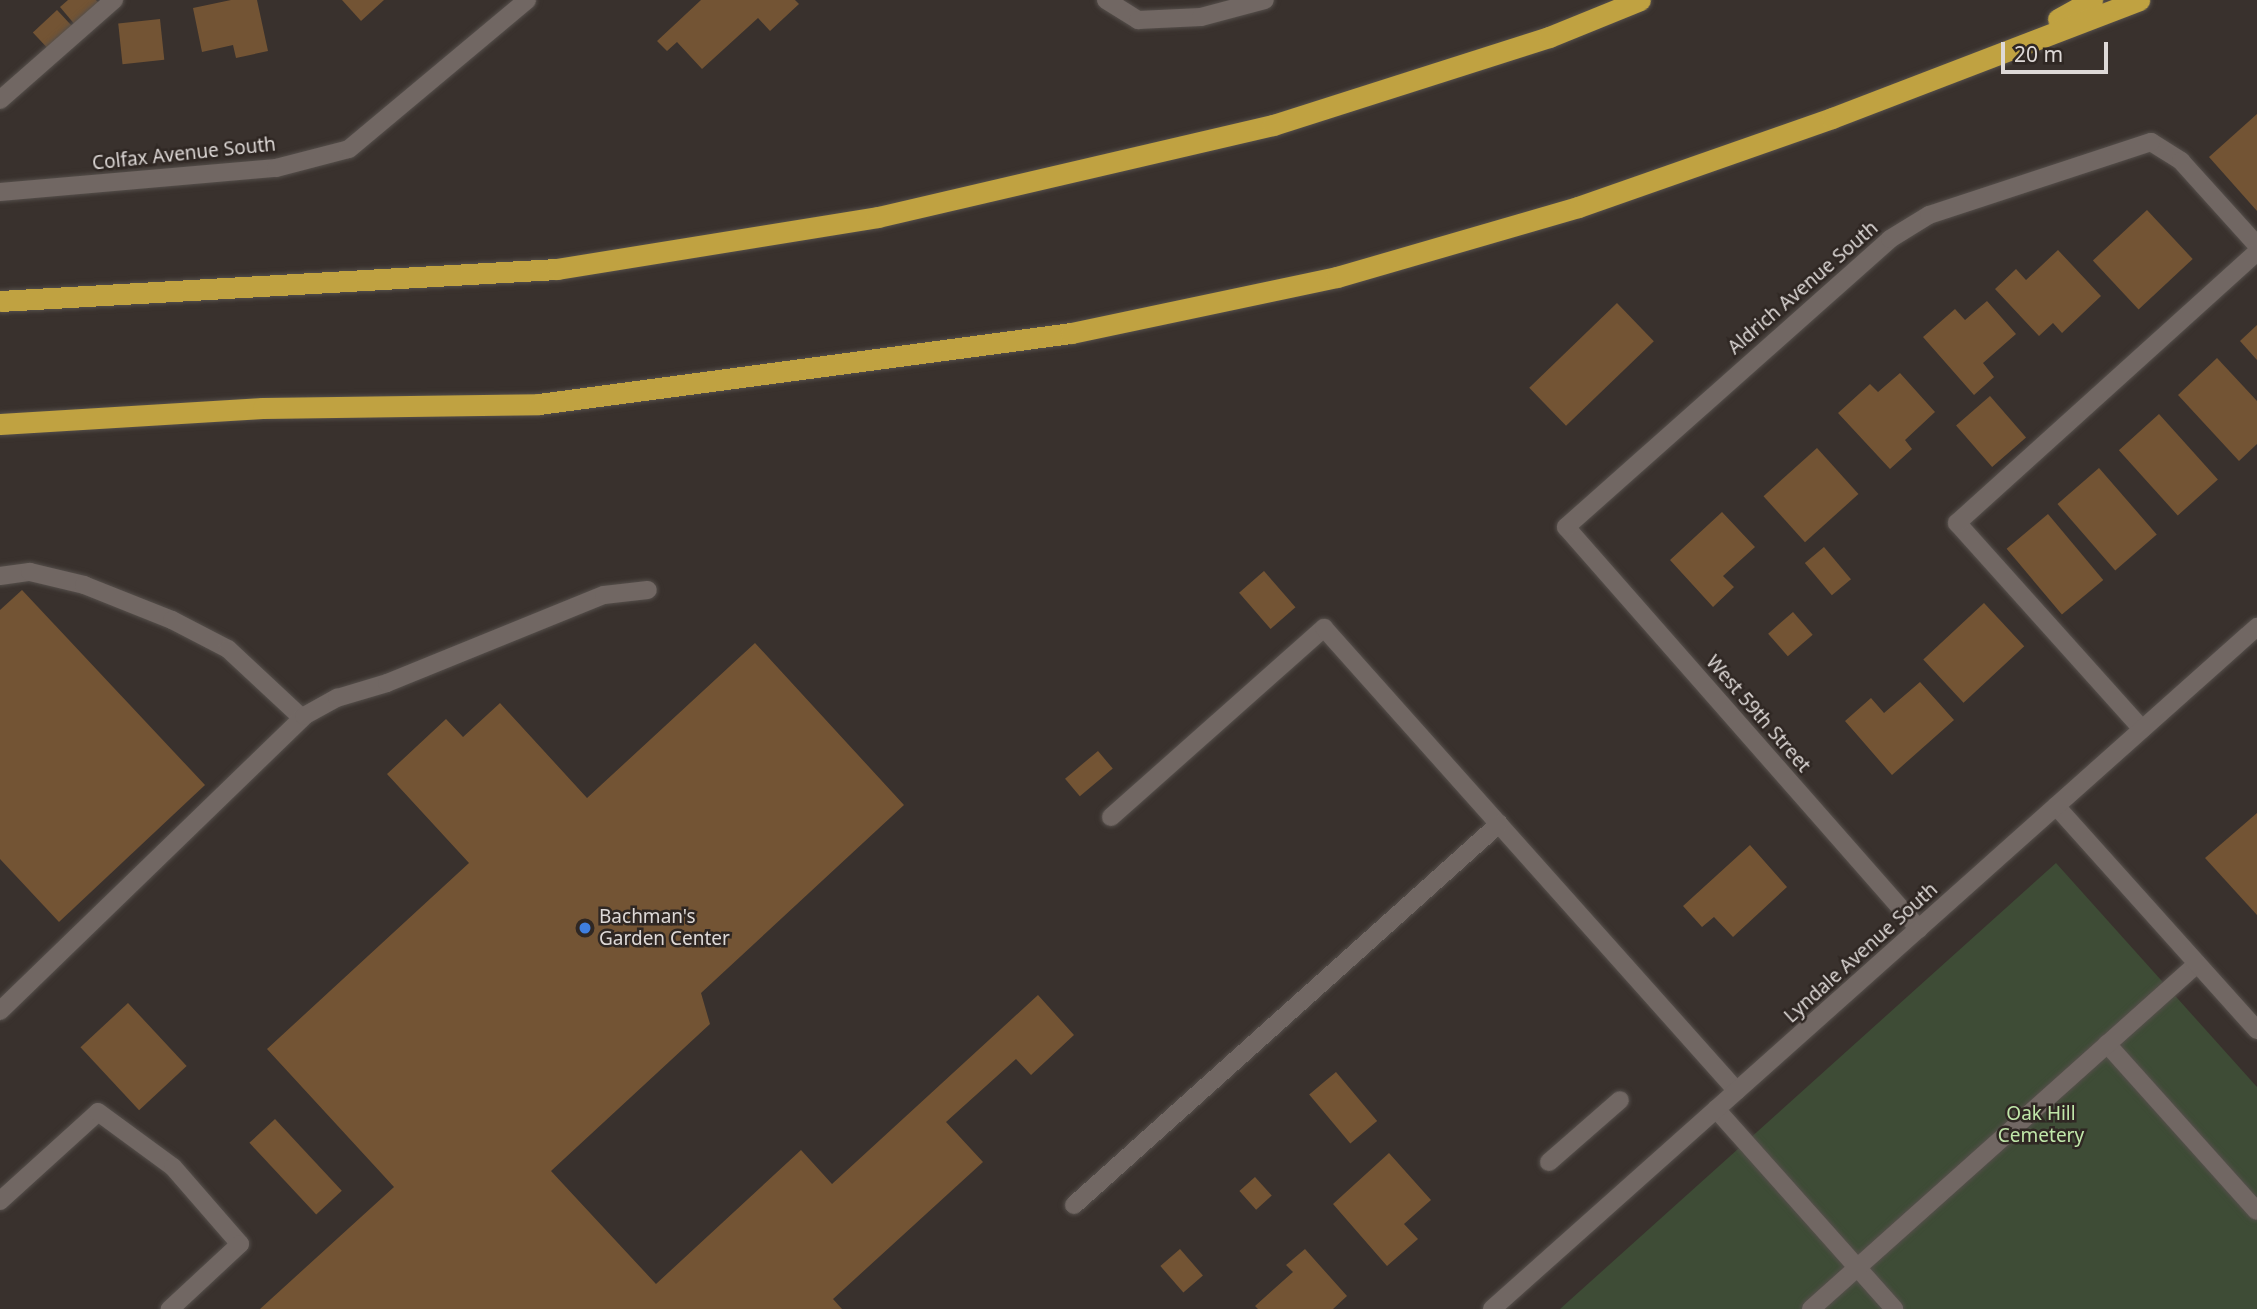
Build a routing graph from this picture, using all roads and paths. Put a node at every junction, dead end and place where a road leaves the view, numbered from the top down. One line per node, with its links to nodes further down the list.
1 (114, 0): 9 (street)
2 (527, 0): 10 (street, Colfax Avenue South)
3 (1106, 0): 4 (street)
4 (1265, 0)
5 (1640, 0): 13 (highway)
6 (2092, 0): 8 (highway)
7 (2139, 0): 8 (highway)
8 (2008, 49): 14 (highway)
9 (0, 100)
10 (0, 192)
11 (2257, 245): 15 (street, Aldrich Avenue South)
12 (2257, 252): 20 (street)
13 (0, 300)
14 (0, 424)
15 (1566, 527): 24 (street, West 59th Street)
16 (0, 576): 19 (street)
17 (648, 590): 19 (street)
18 (2257, 627): 20 (street, Lyndale Avenue South)
19 (302, 718): 26 (street)
20 (2142, 729): 21 (street, Lyndale Avenue South)
21 (2056, 806): 24 (street, Lyndale Avenue South); 25 (street)
22 (1111, 817): 23 (street)
23 (1499, 824): 29 (street); 34 (street)
24 (1919, 929): 29 (street, Lyndale Avenue South)
25 (2197, 964): 27 (street); 28 (street)
26 (0, 1011)
27 (2257, 1030)
28 (2106, 1044): 35 (street); 36 (street)
29 (1737, 1091): 31 (street, Lyndale Avenue South)
30 (1620, 1100): 32 (street)
31 (1716, 1109): 36 (street); 38 (street, Lyndale Avenue South)
32 (1549, 1162)
33 (0, 1201): 37 (street)
34 (1074, 1205)
35 (2257, 1211)
36 (1857, 1267): 39 (street); 40 (street)
37 (170, 1309)
38 (1492, 1309)
39 (1811, 1309)
40 (1894, 1309)

